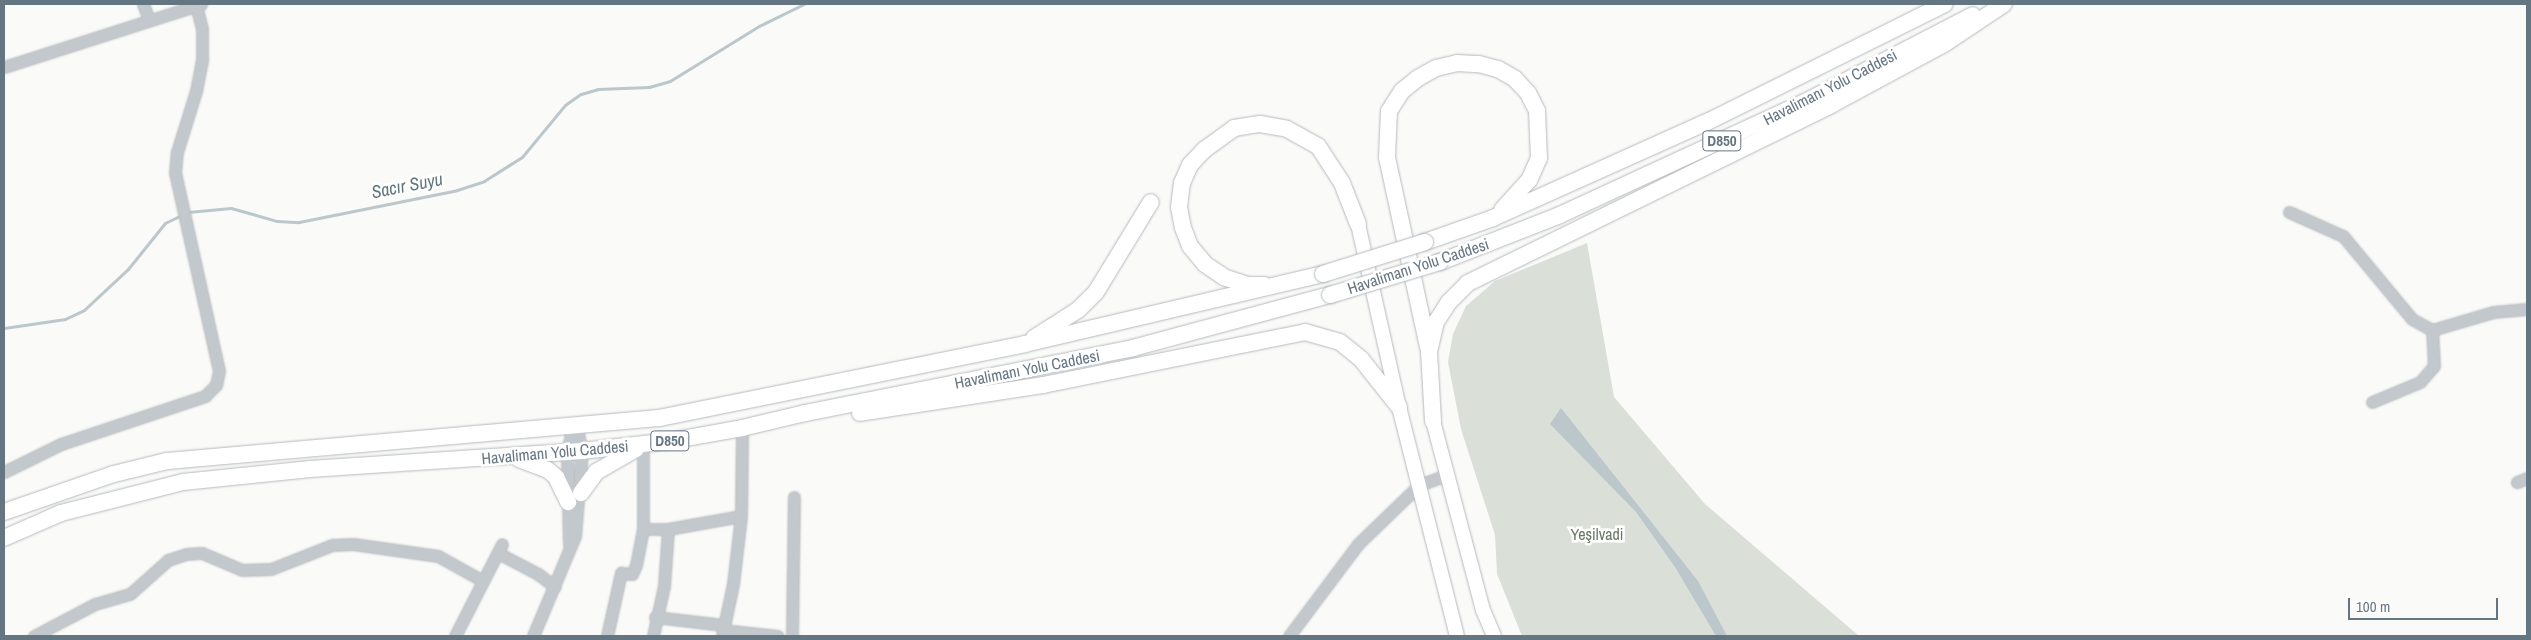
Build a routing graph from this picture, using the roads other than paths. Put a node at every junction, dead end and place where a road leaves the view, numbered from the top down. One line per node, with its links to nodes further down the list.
1 (143, 4): 6 (street)
2 (198, 4): 6 (street); 26 (street)
3 (1945, 4): 10 (highway, Havalimanı Yolu Caddesi / D850)
4 (1996, 4): 19 (highway, Havalimanı Yolu Caddesi / D850, bridge)
5 (2004, 4): 16 (highway)
6 (149, 20): 7 (street)
7 (4, 67)
8 (1151, 202): 15 (highway)
9 (2289, 212): 14 (street)
10 (1493, 218): 12 (highway, Havalimanı Yolu Caddesi / D850, bridge); 16 (highway)
11 (1358, 224): 12 (highway); 18 (main road)
12 (1286, 284): 15 (highway, Havalimanı Yolu Caddesi / D850)
13 (2527, 309): 14 (street)
14 (2432, 330): 17 (street)
15 (1025, 344): 21 (highway, Havalimanı Yolu Caddesi / D850)
16 (1429, 352): 20 (highway)
17 (2372, 402)
18 (1399, 407): 19 (highway); 28 (main road)
19 (806, 413): 22 (highway, Havalimanı Yolu Caddesi / D850)
20 (1432, 421): 27 (main road)
21 (574, 427): 24 (street); 31 (highway, Havalimanı Yolu Caddesi / D850)
22 (742, 428): 23 (highway, Havalimanı Yolu Caddesi / D850); 32 (street)
23 (643, 445): 24 (highway, Havalimanı Yolu Caddesi / D850); 29 (highway); 33 (street)
24 (574, 452): 25 (highway, Havalimanı Yolu Caddesi / D850); 29 (street)
25 (509, 456): 29 (highway); 35 (highway, Havalimanı Yolu Caddesi / D850)
26 (4, 472)
27 (1446, 475): 28 (street); 49 (main road)
28 (1418, 485): 47 (street); 48 (main road)
29 (574, 497): 37 (street)
30 (794, 497): 46 (street)
31 (4, 512)
32 (741, 516): 34 (street); 39 (street)
33 (643, 529): 34 (street); 43 (street)
34 (668, 529): 38 (street)
35 (4, 538)
36 (483, 581): 37 (street); 40 (street); 41 (street)
37 (555, 587): 42 (street)
38 (655, 617): 39 (street); 44 (street)
39 (723, 630): 45 (street)
40 (34, 636)
41 (455, 636)
42 (533, 636)
43 (607, 636)
44 (653, 636)
45 (778, 636)
46 (792, 636)
47 (1289, 636)
48 (1457, 636)
49 (1494, 636)

